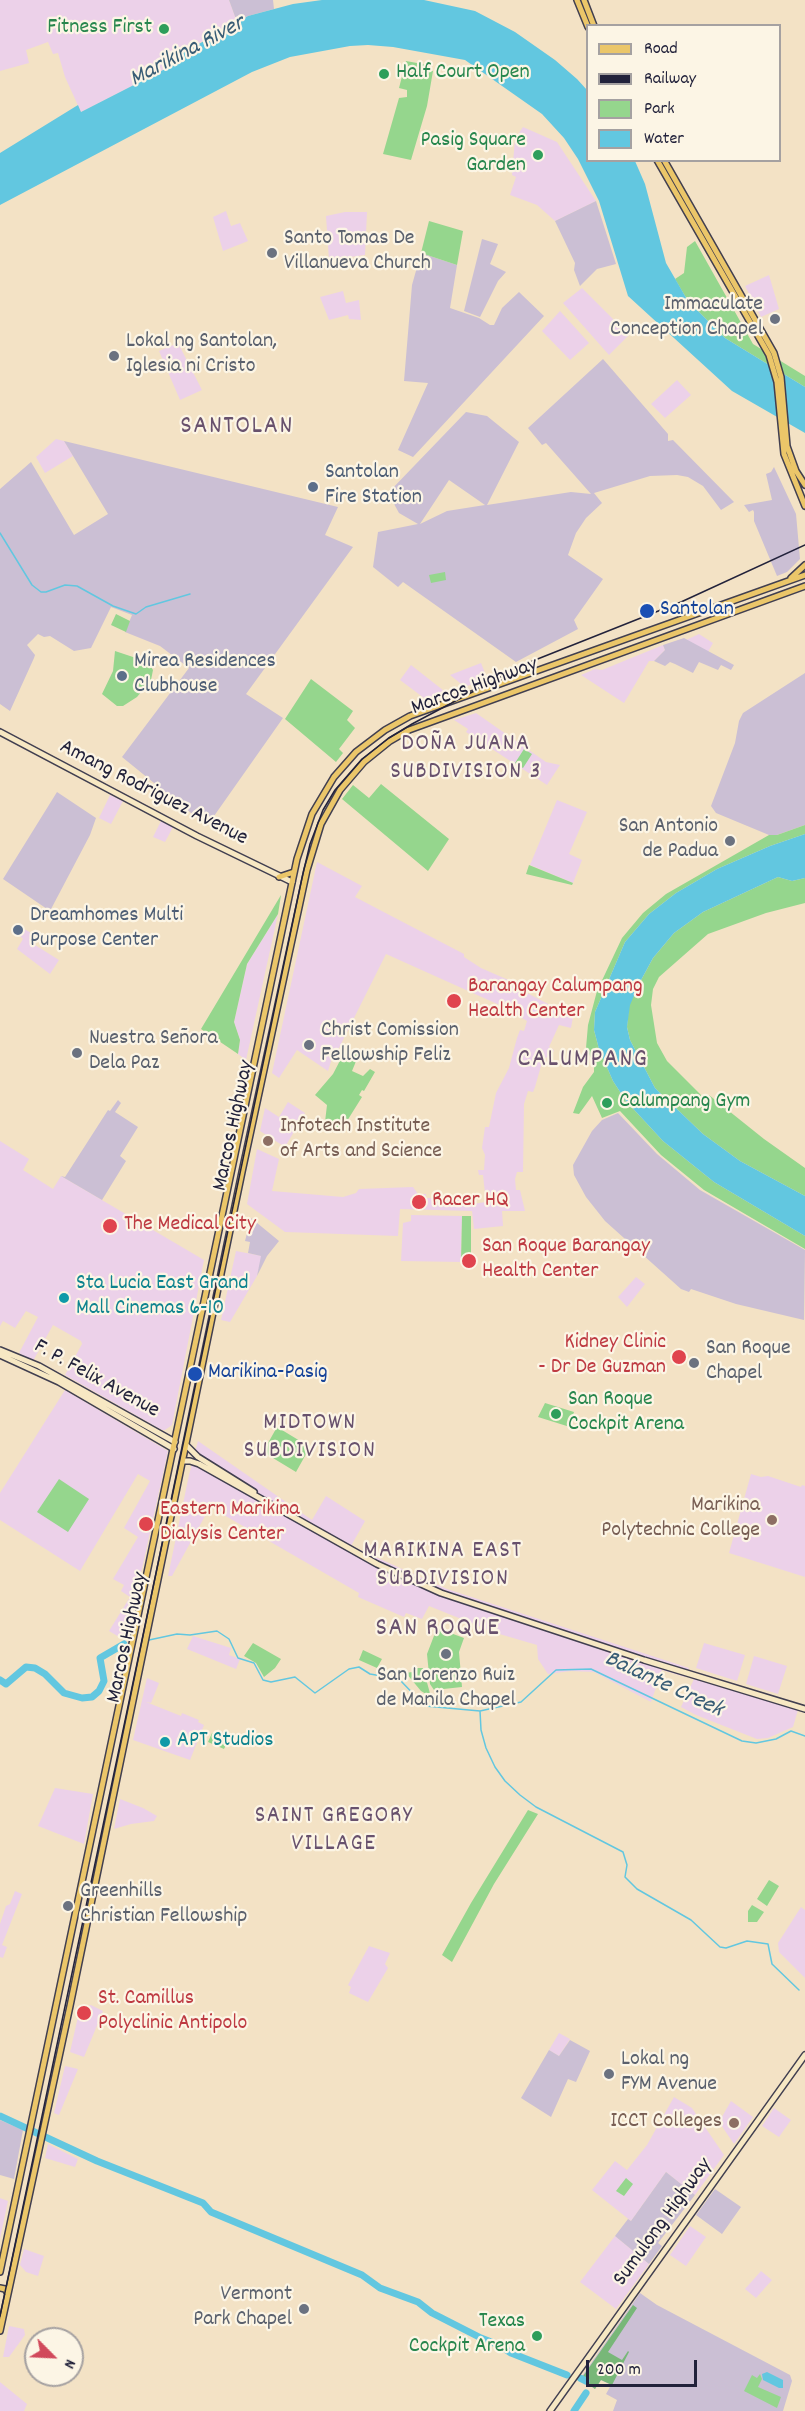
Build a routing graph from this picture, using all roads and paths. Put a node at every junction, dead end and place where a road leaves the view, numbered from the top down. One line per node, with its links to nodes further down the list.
1 (577, 0): 3 (main road)
2 (584, 0): 4 (main road)
3 (587, 24)
4 (593, 24)
5 (658, 162): 8 (main road)
6 (665, 162): 7 (main road)
7 (805, 485)
8 (805, 506)
9 (804, 568): 11 (main road, Marcos Highway)
10 (804, 588): 13 (main road, Marcos Highway)
11 (496, 685): 12 (main road, Marcos Highway); 13 (main road)
12 (488, 687): 14 (main road); 16 (main road, Marcos Highway)
13 (499, 696): 14 (main road, Marcos Highway)
14 (492, 699): 17 (main road, Marcos Highway)
15 (0, 732): 19 (main road, Amang Rodriguez Avenue)
16 (322, 795): 17 (main road); 18 (main road, Marcos Highway)
17 (332, 803): 22 (main road, Marcos Highway)
18 (294, 872): 19 (main road); 20 (main road, Marcos Highway)
19 (279, 877): 20 (main road, Amang Rodriguez Avenue)
20 (292, 882): 21 (main road, Marcos Highway)
21 (269, 991): 22 (main road); 23 (main road, Marcos Highway)
22 (281, 993): 24 (main road, Marcos Highway)
23 (240, 1130): 24 (main road); 29 (main road, Marcos Highway)
24 (250, 1132): 30 (main road, Marcos Highway)
25 (0, 1350): 27 (main road, F. P. Felix Avenue)
26 (0, 1355): 27 (main road, F. P. Felix Avenue)
27 (38, 1368): 28 (main road, F. P. Felix Avenue)
28 (165, 1441): 29 (main road, F. P. Felix Avenue); 31 (main road, F. P. Felix Avenue)
29 (175, 1442): 31 (main road, Marcos Highway)
30 (186, 1445): 32 (main road, Marcos Highway); 33 (main road)
31 (174, 1449): 34 (main road, Marcos Highway)
32 (183, 1461): 33 (main road); 35 (main road, Marcos Highway)
33 (258, 1495): 38 (main road)
34 (147, 1575): 35 (main road); 36 (main road, Marcos Highway)
35 (157, 1583): 37 (main road, Marcos Highway)
36 (134, 1632): 37 (main road); 39 (main road, Marcos Highway)
37 (146, 1639): 40 (main road, Marcos Highway)
38 (805, 1709)
39 (93, 1829): 40 (main road); 41 (main road, Marcos Highway)
40 (106, 1831): 42 (main road, Marcos Highway)
41 (91, 1837): 42 (main road); 44 (main road, Marcos Highway)
42 (104, 1839): 45 (main road, Marcos Highway)
43 (805, 2055): 49 (main road, Sumulong Highway)
44 (1, 2269): 45 (main road)
45 (12, 2270): 47 (main road, Marcos Highway)
46 (0, 2288): 47 (main road)
47 (7, 2292): 48 (main road, Marcos Highway)
48 (0, 2331)
49 (550, 2411)

